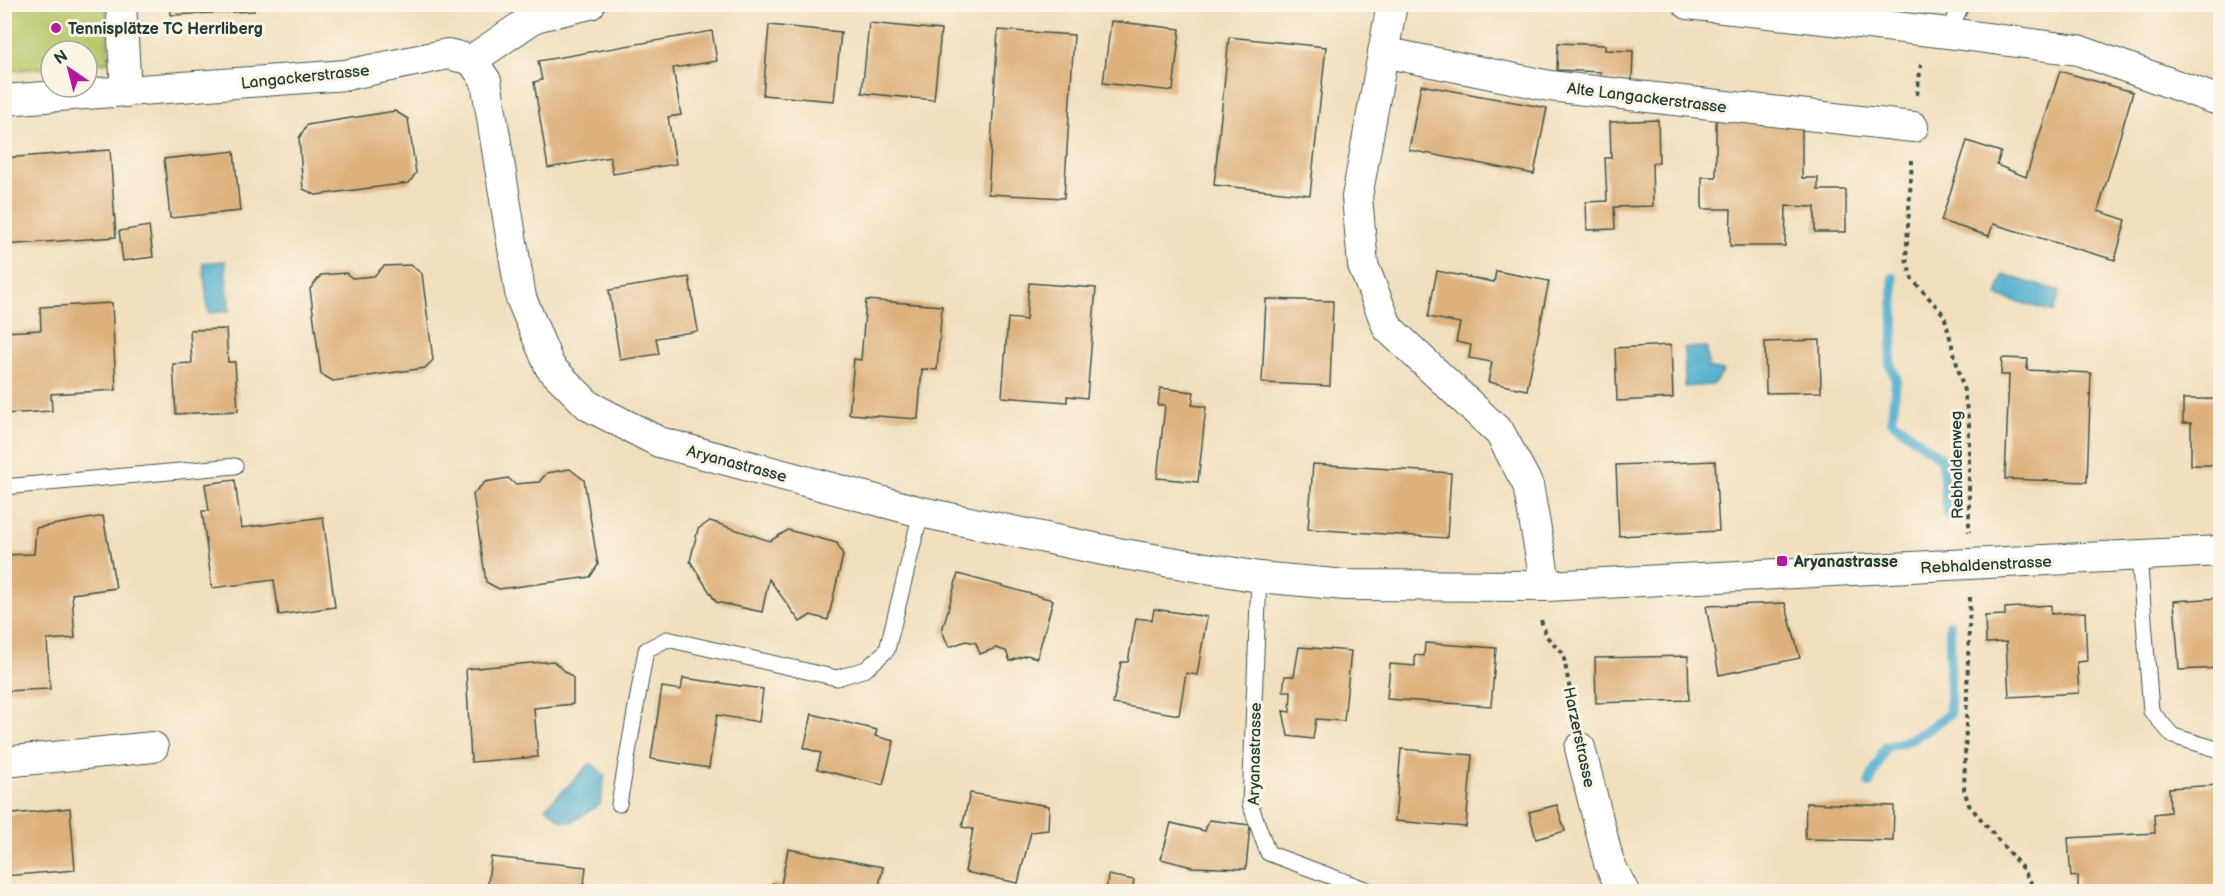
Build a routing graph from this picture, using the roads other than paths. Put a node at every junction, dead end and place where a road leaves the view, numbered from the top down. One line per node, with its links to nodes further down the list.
1 (121, 4): 9 (street)
2 (590, 4): 8 (street)
3 (1392, 4): 7 (street)
4 (1688, 4): 6 (street)
5 (1962, 4): 6 (lane)
6 (1936, 32): 11 (street)
7 (1383, 52): 12 (street, Alte Langackerstrasse); 19 (street)
8 (472, 60): 9 (street, Langackerstrasse); 15 (street, Aryanastrasse)
9 (126, 92): 10 (street, Langackerstrasse)
10 (4, 100)
11 (2220, 100)
12 (1913, 127)
13 (235, 466): 14 (lane)
14 (4, 487)
15 (921, 512): 18 (street, Aryanastrasse); 24 (lane)
16 (2220, 551): 17 (street, Rebhaldenstrasse)
17 (2139, 555): 19 (street, Rebhaldenstrasse); 22 (lane)
18 (1259, 577): 19 (street, Aryanastrasse); 25 (lane, Aryanastrasse)
19 (1545, 586)
20 (153, 747): 23 (street)
21 (1580, 748): 26 (street, Harzerstrasse)
22 (2220, 750)
23 (4, 762)
24 (619, 804)
25 (1373, 891)
26 (1624, 891)

